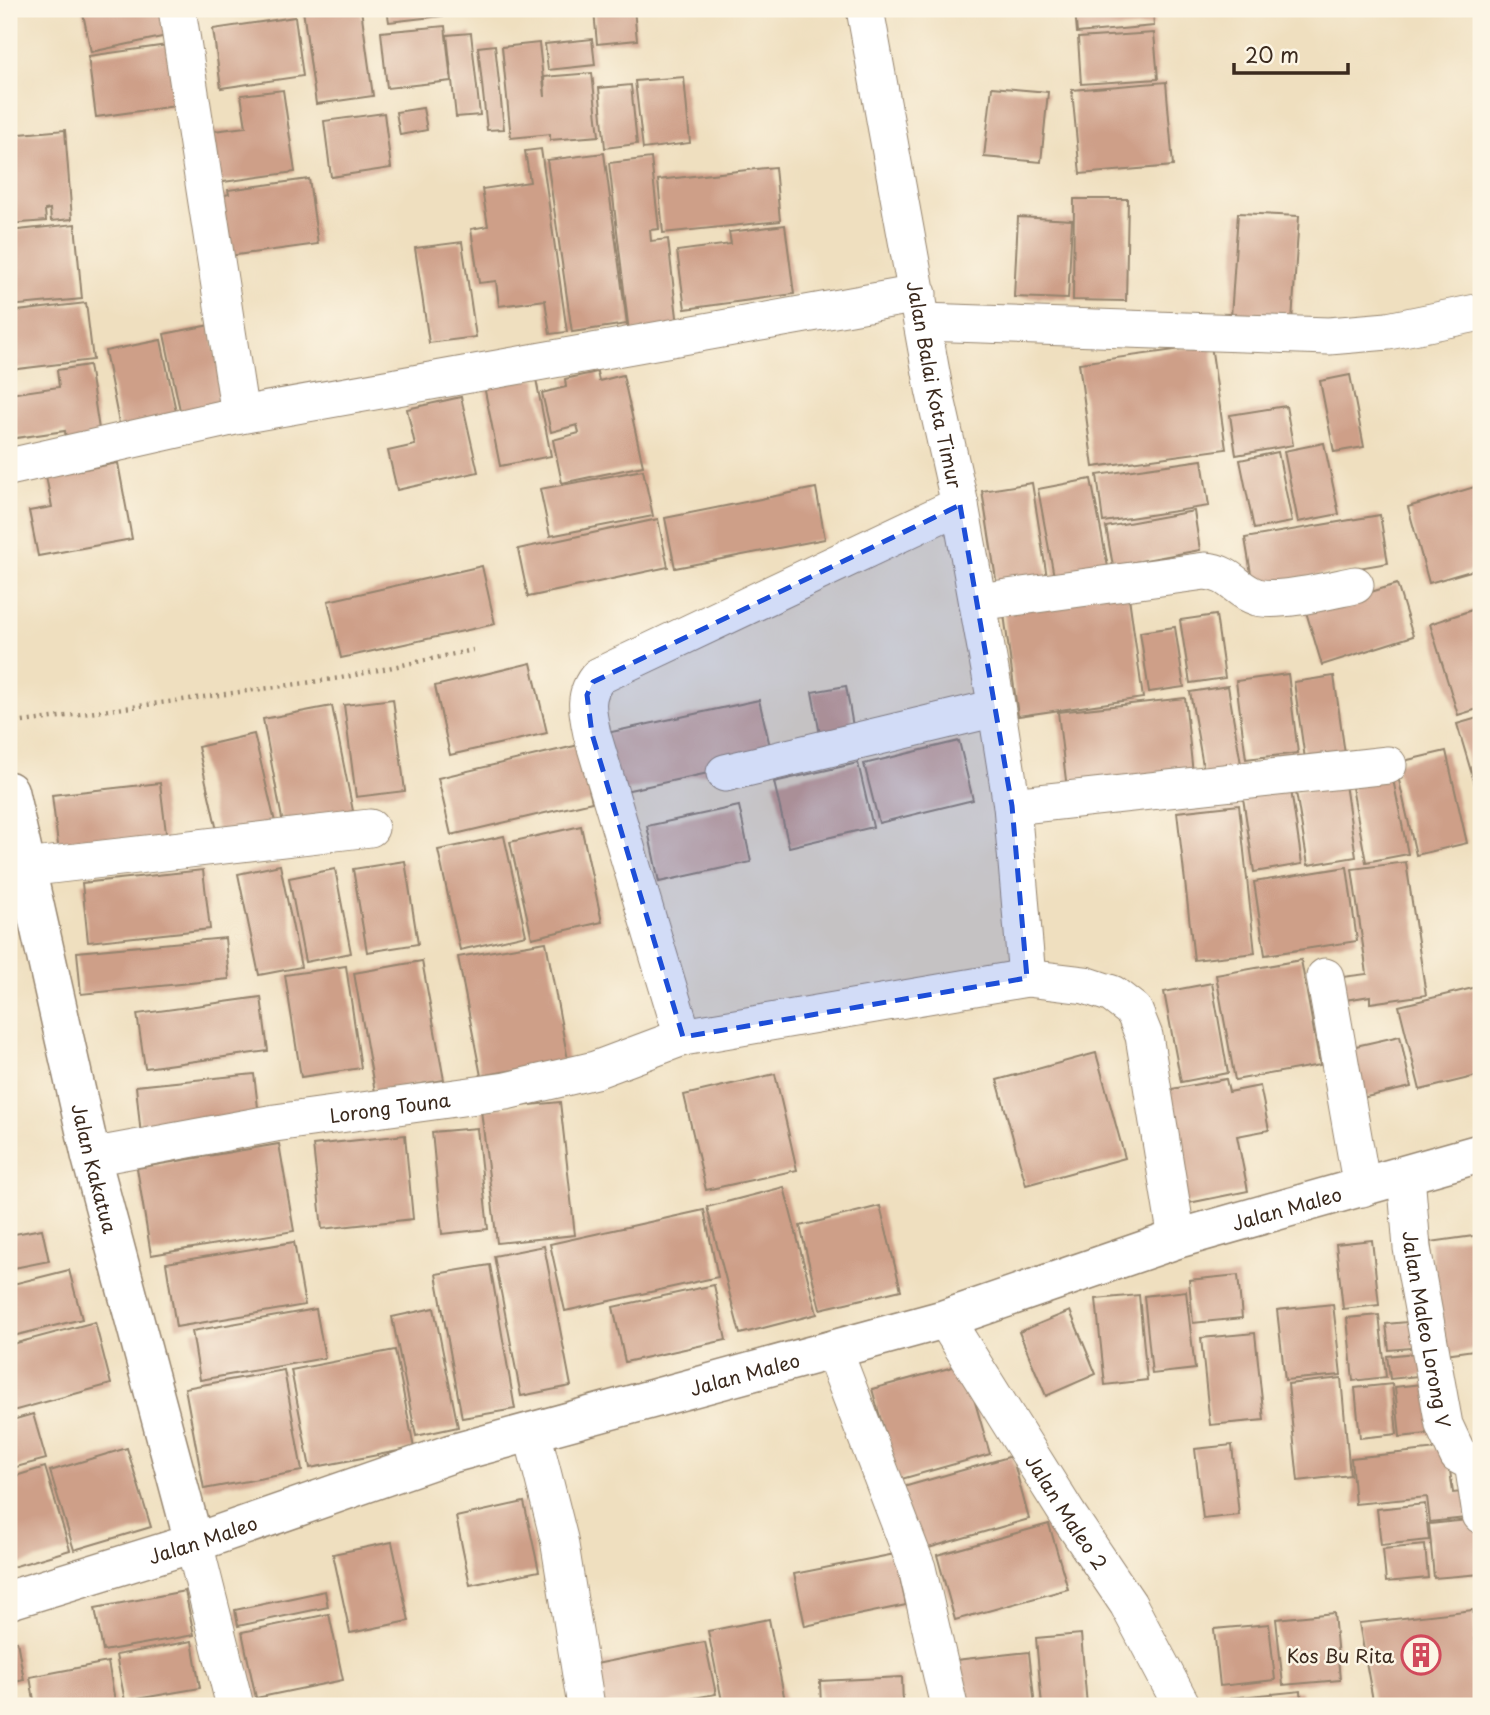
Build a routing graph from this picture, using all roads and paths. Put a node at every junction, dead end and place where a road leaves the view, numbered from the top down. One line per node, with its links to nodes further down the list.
1 (177, 9): 5 (street)
2 (864, 9): 3 (street, Jalan Balai Kota Timur)
3 (921, 308): 4 (street); 5 (street); 7 (street, Jalan Balai Kota Timur)
4 (1481, 312)
5 (240, 415): 6 (street)
6 (9, 467)
7 (960, 505): 9 (street, Jalan Balai Kota Timur); 21 (street)
8 (1355, 585): 9 (street)
9 (978, 602): 11 (street, Jalan Balai Kota Timur)
10 (473, 650): 12 (path)
11 (996, 708): 14 (street); 16 (street, Jalan Balai Kota Timur)
12 (9, 724)
13 (1388, 765): 16 (street)
14 (725, 773)
15 (9, 791): 18 (street, Jalan Kakatua)
16 (1012, 806): 20 (street, Jalan Balai Kota Timur)
17 (370, 828): 18 (street)
18 (25, 868): 23 (street, Jalan Kakatua)
19 (1325, 977): 25 (street)
20 (1027, 978): 21 (street, Lorong Touna); 26 (street, Lorong Touna)
21 (683, 1037): 23 (street, Lorong Touna)
22 (1481, 1153): 24 (street, Jalan Maleo)
23 (91, 1157): 32 (street, Jalan Kakatua)
24 (1406, 1175): 25 (street, Jalan Maleo); 30 (street, Jalan Maleo Lorong V)
25 (1362, 1188): 26 (street, Jalan Maleo)
26 (1177, 1239): 27 (street, Jalan Maleo)
27 (945, 1319): 28 (street, Jalan Maleo); 37 (street, Jalan Maleo 2)
28 (832, 1349): 29 (street, Jalan Maleo); 36 (street)
29 (532, 1432): 32 (street, Jalan Maleo); 35 (street)
30 (1477, 1463): 31 (street, Jalan Maleo Lorong V)
31 (1481, 1515)
32 (194, 1543): 33 (street, Jalan Maleo); 34 (street)
33 (9, 1600)
34 (235, 1706)
35 (586, 1706)
36 (949, 1706)
37 (1182, 1706)

